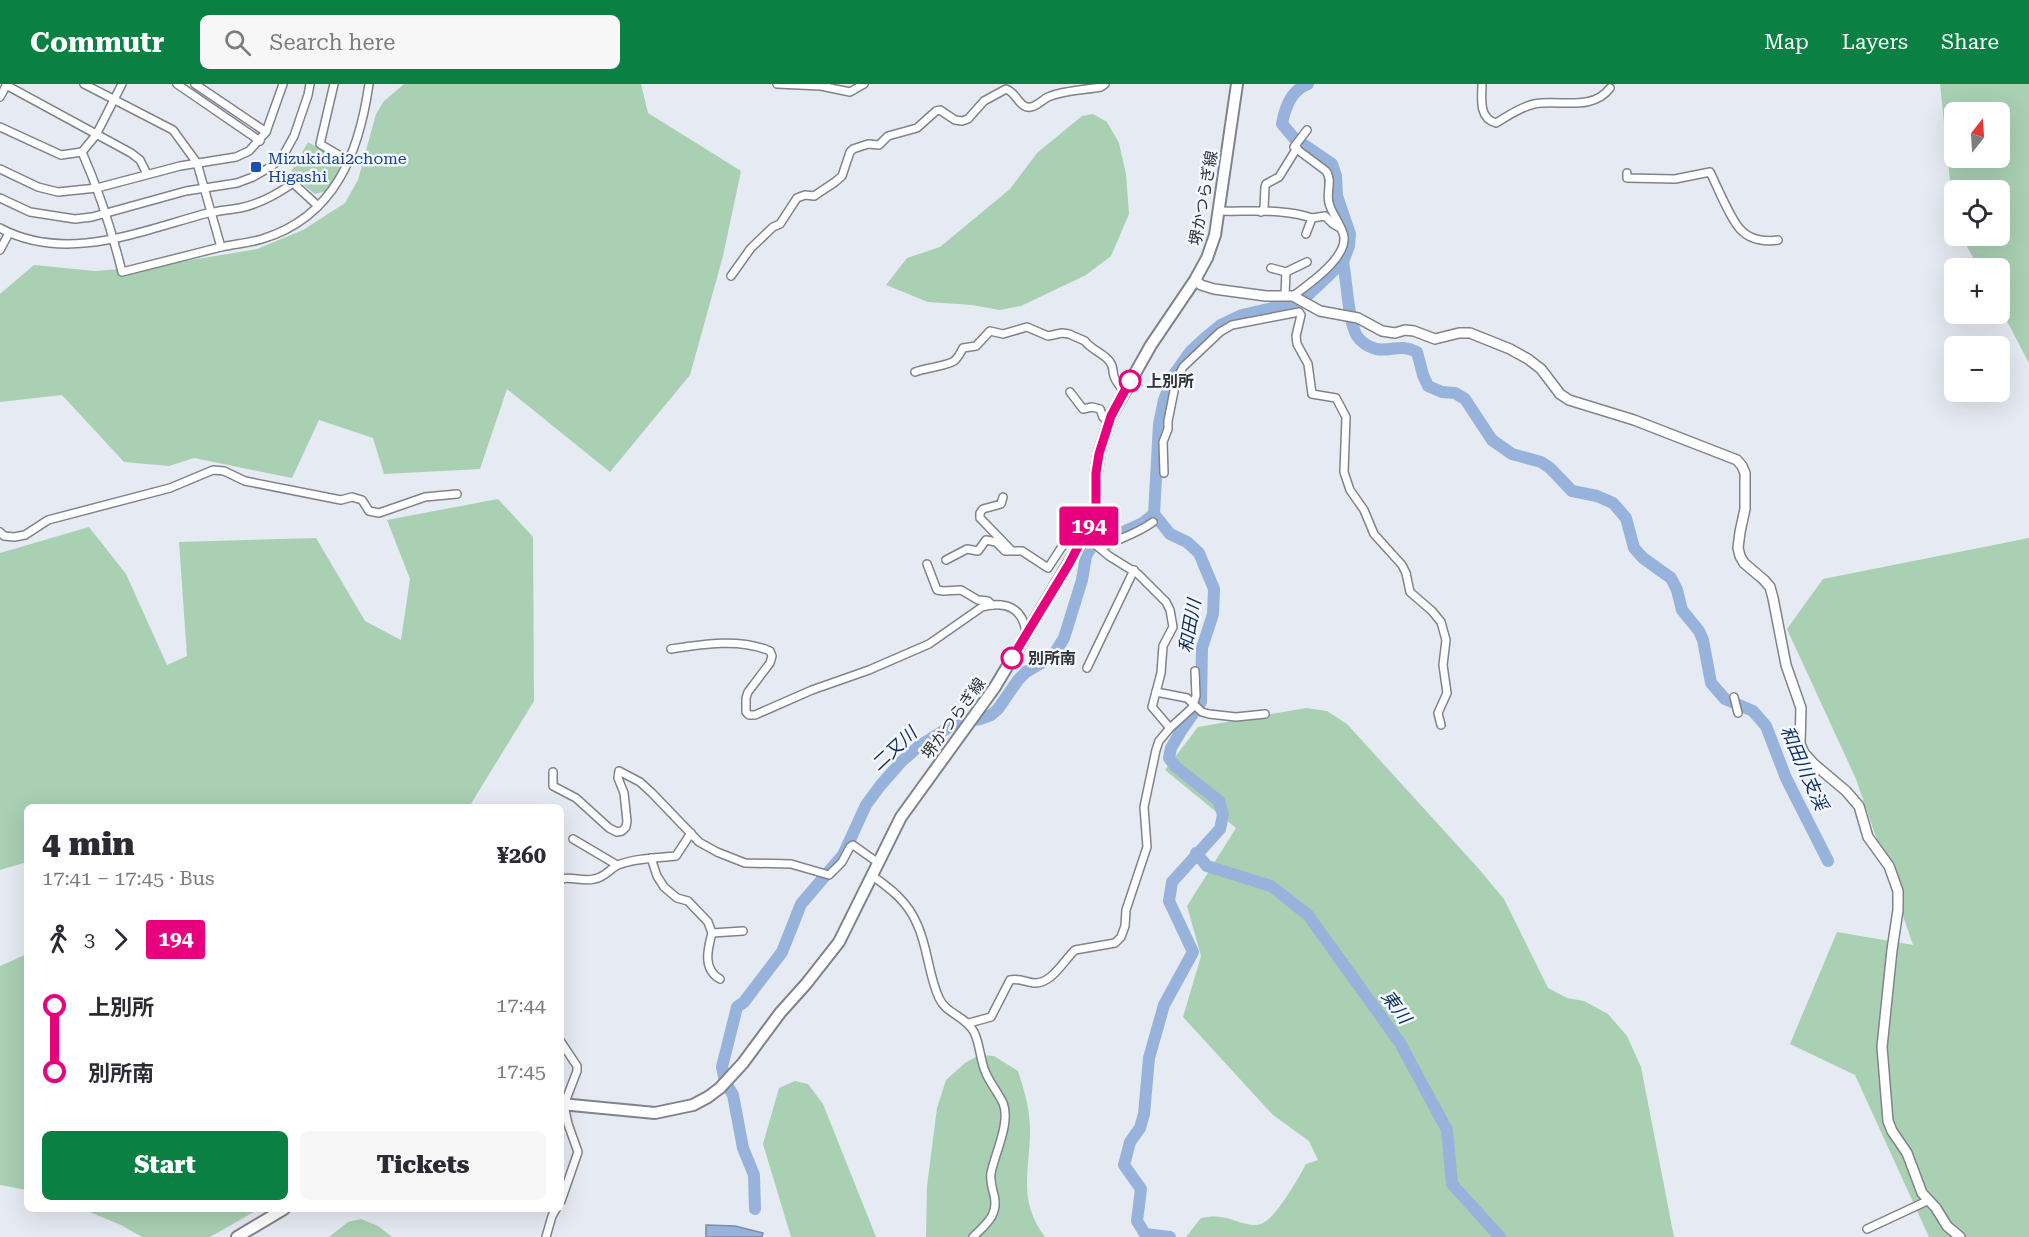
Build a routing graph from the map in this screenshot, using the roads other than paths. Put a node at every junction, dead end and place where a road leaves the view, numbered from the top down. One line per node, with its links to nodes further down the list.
1 (84, 84): 18 (street)
2 (122, 84): 18 (street)
3 (177, 84): 23 (street)
4 (195, 84): 21 (street)
5 (283, 84): 21 (street)
6 (310, 84): 32 (street)
7 (334, 84): 26 (street)
8 (369, 84): 26 (street)
9 (777, 84): 10 (street)
10 (864, 84)
11 (1106, 84): 15 (street)
12 (1237, 84): 35 (main road, 堺かつらぎ線)
13 (1482, 84): 16 (street)
14 (6, 85): 17 (street); 22 (street)
15 (1005, 86): 51 (street)
16 (1610, 88)
17 (0, 97)
18 (114, 100): 22 (street); 27 (street)
19 (0, 127): 25 (street)
20 (1307, 130): 24 (street)
21 (266, 132): 23 (street)
22 (96, 135): 25 (street); 30 (street)
23 (260, 141): 27 (street)
24 (1297, 148): 37 (street); 41 (street)
25 (81, 152): 31 (street)
26 (349, 161): 34 (street)
27 (196, 163): 30 (street); 32 (street)
28 (0, 169): 31 (street)
29 (1627, 173): 45 (street)
30 (147, 174): 31 (street)
31 (97, 188): 38 (street)
32 (204, 188): 36 (street); 38 (street)
33 (0, 198): 38 (street)
34 (318, 206): 36 (street); 46 (street)
35 (1218, 211): 37 (street); 52 (main road, 堺かつらぎ線)
36 (209, 212): 44 (street); 46 (street)
37 (1261, 212): 39 (street)
38 (105, 213): 44 (street)
39 (1312, 218): 41 (street); 43 (street)
40 (0, 228): 42 (street)
41 (1341, 229): 53 (street)
42 (9, 233): 44 (street); 47 (street)
43 (1306, 234)
44 (114, 239): 46 (street)
45 (1778, 240)
46 (220, 247)
47 (0, 250)
48 (1307, 262): 50 (street)
49 (1271, 267): 50 (street)
50 (1286, 272): 53 (street)
51 (731, 276)
52 (1195, 280): 53 (street); 58 (main road, 堺かつらぎ線)
53 (1292, 296): 54 (street)
54 (1310, 306): 55 (street); 100 (street)
55 (1299, 312): 60 (street); 81 (street)
56 (915, 372): 58 (street)
57 (1070, 392): 59 (street)
58 (1124, 392): 59 (main road, 堺かつらぎ線)
59 (1109, 423): 65 (main road, 堺かつらぎ線)
60 (1164, 473)
61 (457, 494): 64 (street)
62 (1003, 497): 67 (street)
63 (1153, 522): 66 (street)
64 (0, 532)
65 (1084, 537): 66 (street); 67 (street); 72 (main road, 堺かつらぎ線)
66 (1100, 548): 70 (street)
67 (1012, 551): 68 (street)
68 (946, 560)
69 (927, 564): 71 (street)
70 (1134, 570): 74 (street); 76 (street)
71 (992, 605): 72 (street); 73 (street)
72 (1026, 636): 87 (main road, 堺かつらぎ線)
73 (672, 649)
74 (1087, 668)
75 (1195, 671): 78 (street)
76 (1156, 692): 78 (street); 82 (street)
77 (1734, 698): 79 (street)
78 (1194, 704): 80 (street); 82 (street)
79 (1737, 713)
80 (1265, 714)
81 (1441, 725)
82 (1170, 728): 94 (street)
83 (553, 771): 84 (street)
84 (690, 833): 86 (street); 87 (street)
85 (573, 839): 88 (street)
86 (651, 858): 88 (street); 92 (street)
87 (877, 862): 89 (main road, 堺かつらぎ線)
88 (617, 865): 90 (street)
89 (871, 875): 94 (street); 97 (main road, 堺かつらぎ線)
90 (564, 878)
91 (742, 931): 92 (street)
92 (712, 933): 93 (street)
93 (720, 978)
94 (969, 1023): 106 (street)
95 (564, 1046): 96 (street)
96 (564, 1103)
97 (564, 1105)
98 (564, 1109): 99 (street)
99 (564, 1193)
100 (1927, 1201): 103 (street); 107 (street)
101 (279, 1212): 104 (main road)
102 (554, 1212): 105 (street)
103 (1867, 1229)
104 (237, 1237)
105 (546, 1237)
106 (974, 1237)
107 (1960, 1237)

